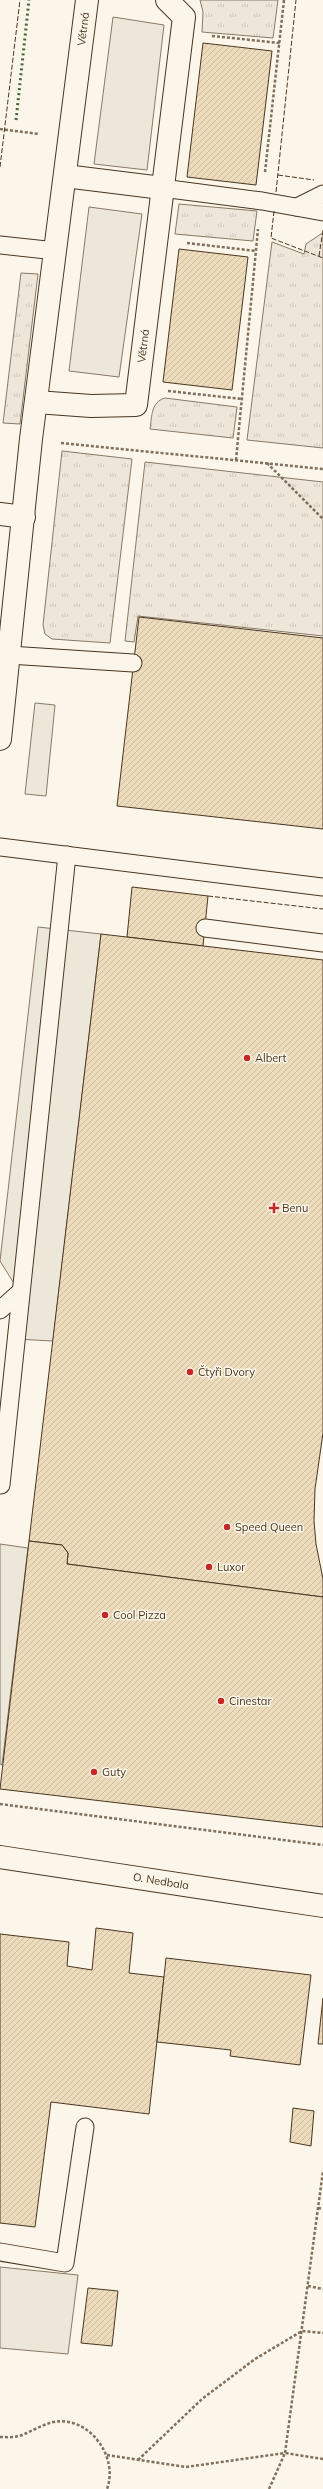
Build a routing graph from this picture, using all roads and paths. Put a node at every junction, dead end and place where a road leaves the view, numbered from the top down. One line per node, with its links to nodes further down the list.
1 (87, 0): 7 (street, Větrná)
2 (167, 0): 3 (street, Větrná)
3 (182, 33): 4 (path); 8 (street, Větrná)
4 (280, 43)
5 (0, 129): 6 (path)
6 (5, 130)
7 (65, 176): 8 (street); 14 (street, Větrná)
8 (162, 188): 10 (lane); 12 (street, Větrná)
9 (323, 194): 10 (lane)
10 (297, 207): 11 (lane)
11 (323, 212)
12 (156, 240): 15 (path); 16 (street, Větrná)
13 (0, 245): 14 (lane)
14 (56, 251): 18 (street, Větrná)
15 (256, 251)
16 (138, 388): 17 (path); 18 (street, Větrná)
17 (242, 399)
18 (36, 402): 23 (street, Větrná)
19 (54, 442): 20 (path)
20 (267, 463): 21 (path); 24 (path)
21 (323, 469)
22 (0, 514): 23 (street)
23 (24, 517): 25 (street, Větrná)
24 (323, 519)
25 (9, 655): 26 (lane); 27 (street, Větrná)
26 (133, 663)
27 (0, 739)
28 (0, 847): 29 (lane)
29 (67, 855): 30 (lane); 33 (lane)
30 (323, 887)
31 (205, 928): 32 (lane)
32 (323, 943)
33 (20, 1292): 34 (lane); 35 (lane)
34 (0, 1310)
35 (1, 1485)
36 (0, 1804): 37 (path)
37 (323, 1845)
38 (0, 1857): 39 (street, O. Nedbala)
39 (323, 1906)
40 (85, 2127): 44 (lane)
41 (323, 2171): 42 (path)
42 (318, 2208): 43 (path); 45 (path)
43 (323, 2209)
44 (0, 2252)
45 (308, 2286): 46 (path); 47 (path)
46 (323, 2289)
47 (302, 2331): 48 (path); 50 (path); 53 (path)
48 (323, 2333)
49 (0, 2437): 51 (path)
50 (285, 2453): 52 (path); 53 (path); 55 (path)
51 (107, 2455): 53 (path); 54 (path)
52 (323, 2458)
53 (138, 2460)
54 (107, 2489)
55 (269, 2489)

